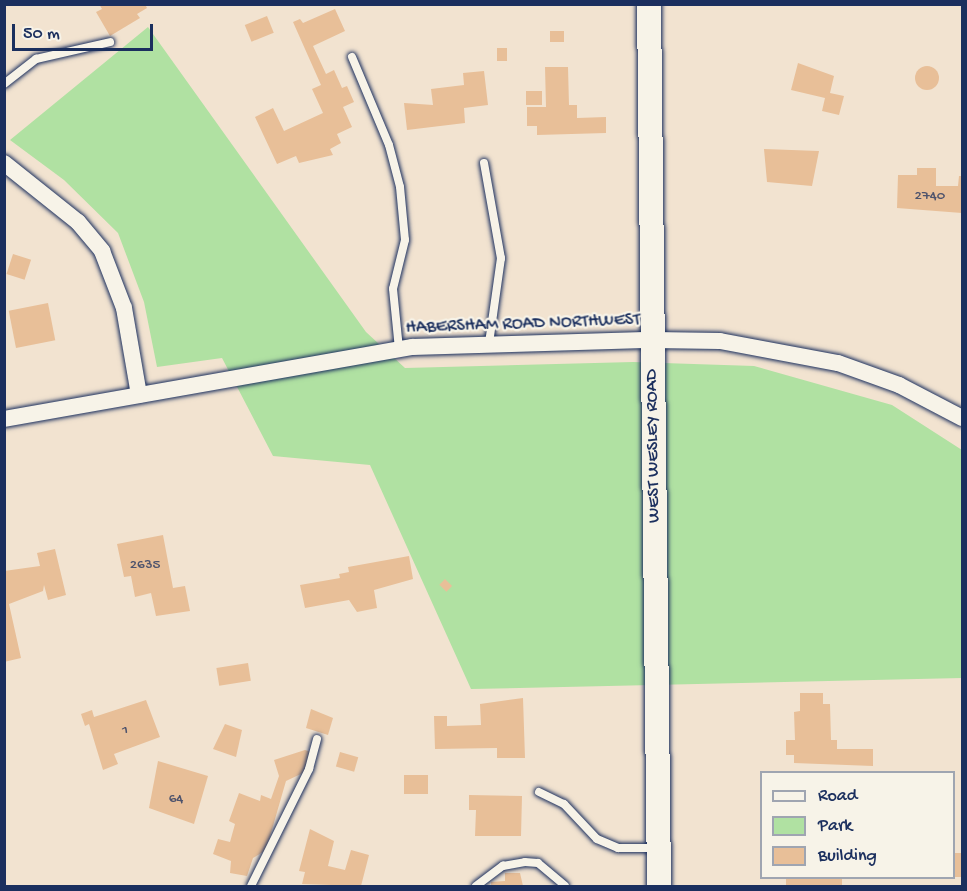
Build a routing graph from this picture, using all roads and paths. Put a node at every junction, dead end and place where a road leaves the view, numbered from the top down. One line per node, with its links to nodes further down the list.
1 (649, 4): 7 (street, WEST WESLEY ROAD)
2 (110, 42): 4 (lane)
3 (352, 57): 9 (lane)
4 (4, 84)
5 (4, 163): 10 (street)
6 (483, 163): 8 (lane)
7 (653, 340): 8 (street, HABERSHAM ROAD NORTHWEST); 11 (street, HABERSHAM ROAD NORTHWEST); 15 (street, WEST WESLEY ROAD)
8 (489, 343): 9 (street, HABERSHAM ROAD NORTHWEST)
9 (399, 349): 10 (street, HABERSHAM ROAD NORTHWEST)
10 (139, 395): 12 (street, HABERSHAM ROAD NORTHWEST)
11 (963, 418)
12 (4, 419)
13 (317, 739): 16 (lane)
14 (539, 792): 15 (lane)
15 (659, 848): 19 (street, WEST WESLEY ROAD)
16 (251, 886)
17 (476, 886): 18 (lane)
18 (565, 886)
19 (659, 886)

